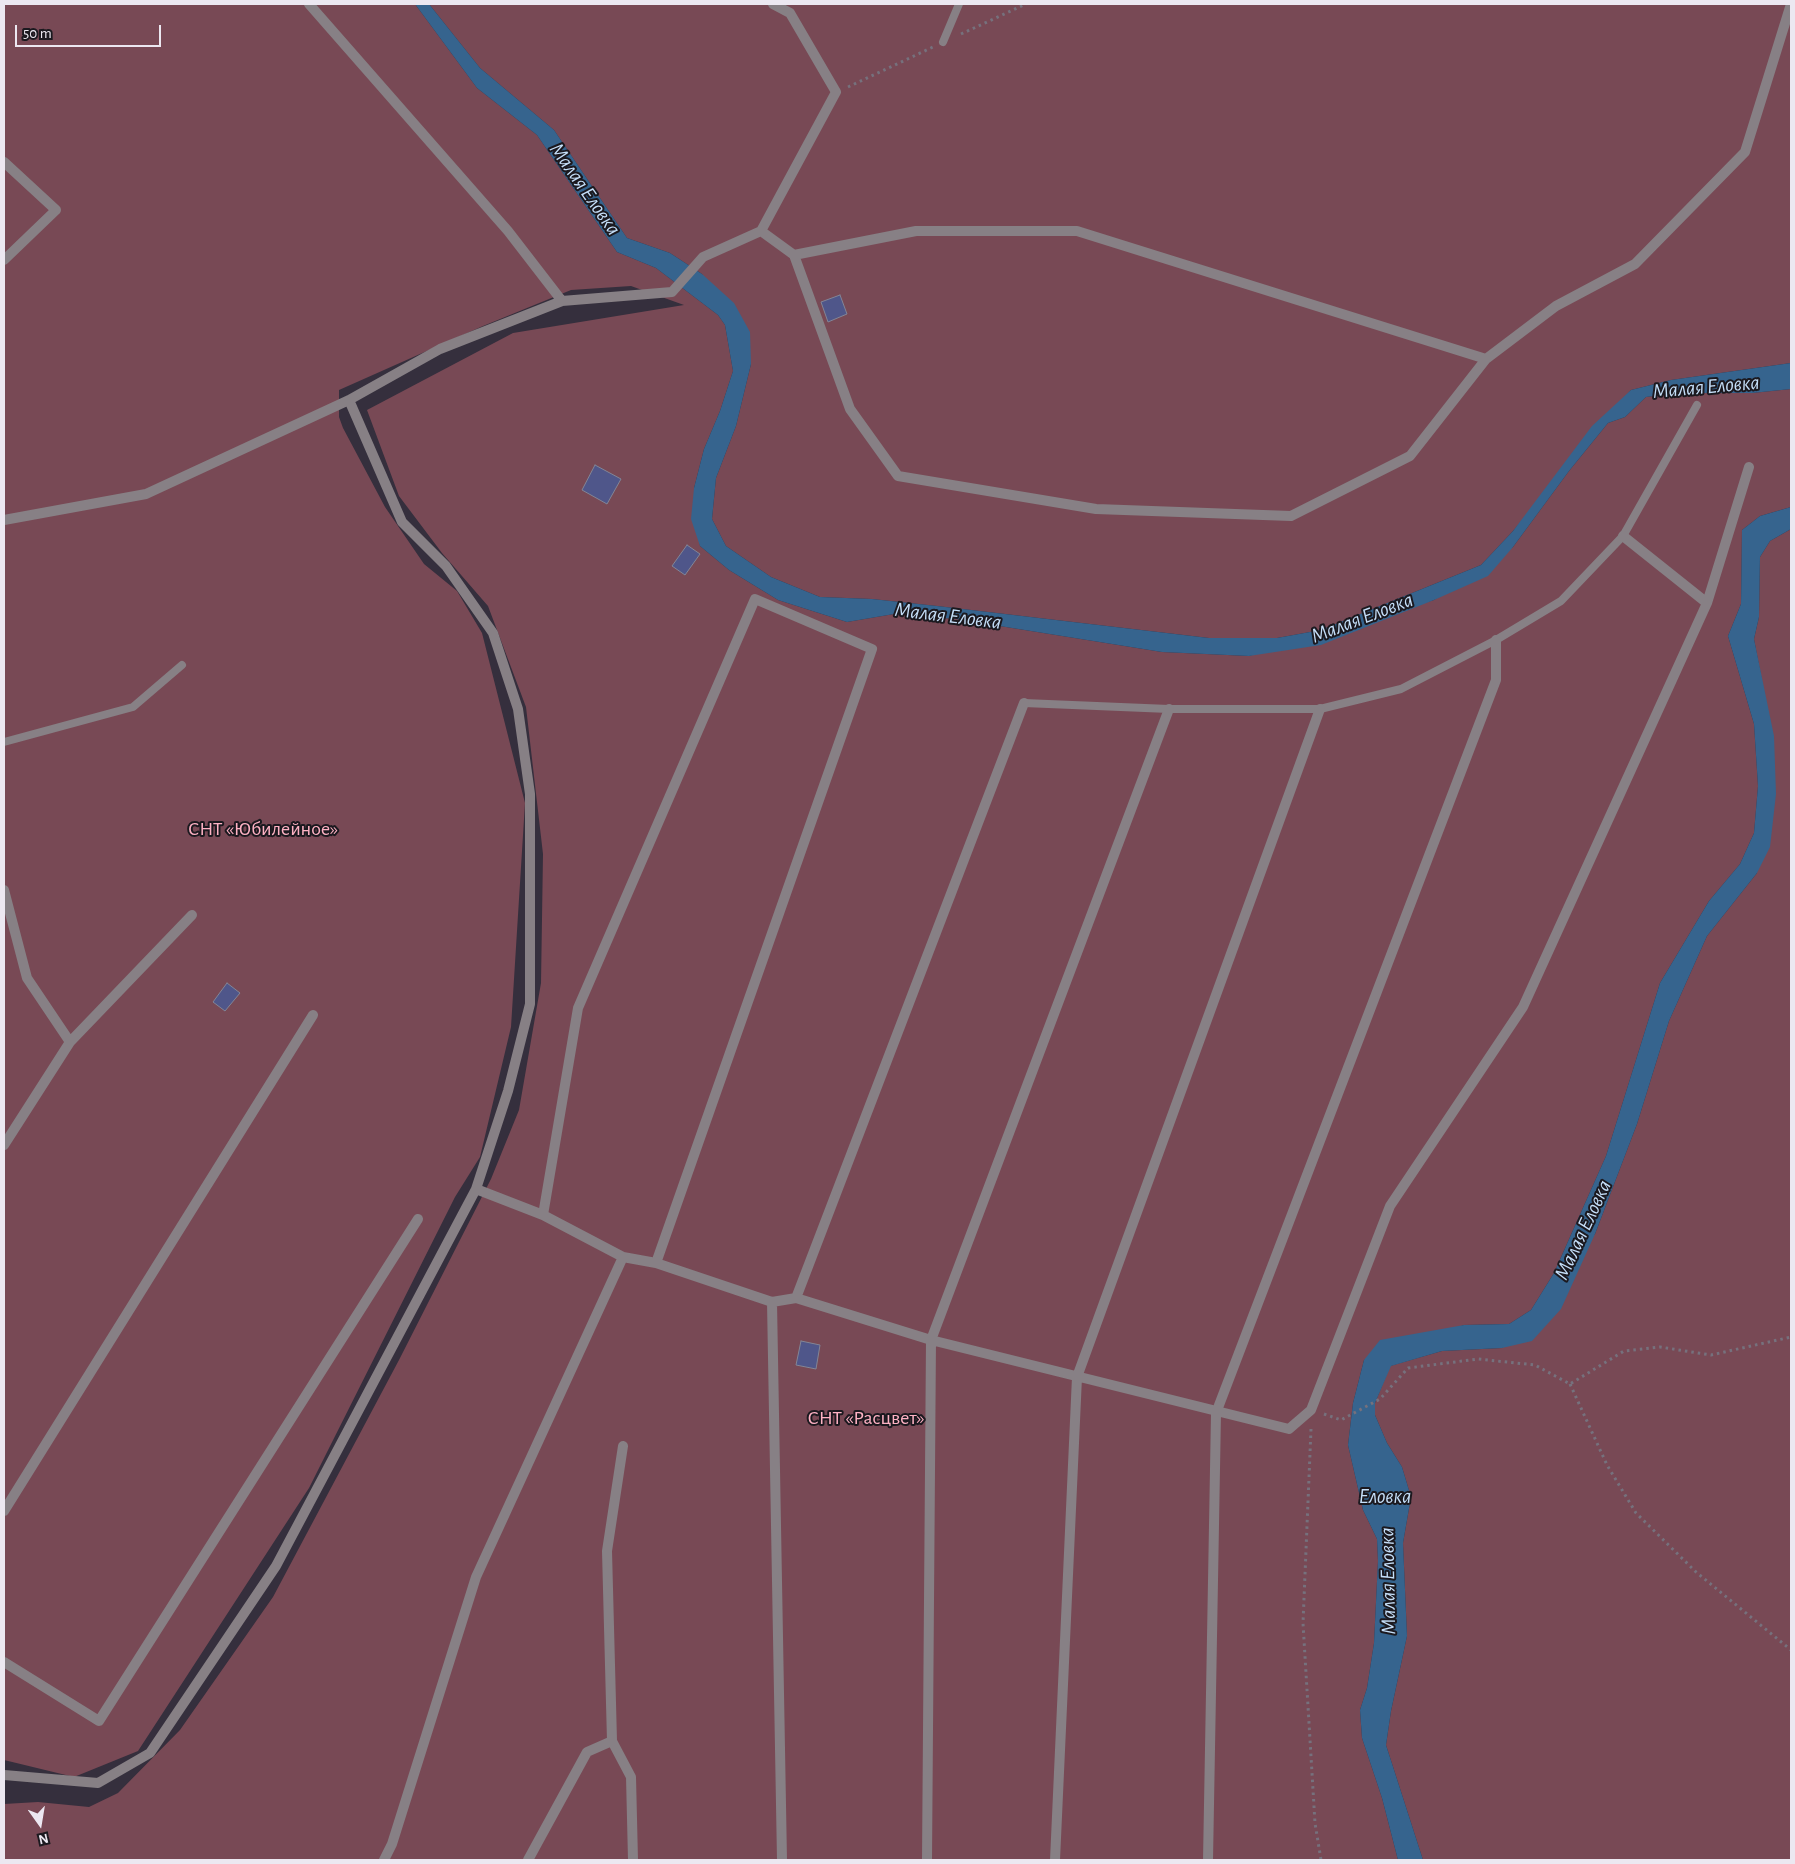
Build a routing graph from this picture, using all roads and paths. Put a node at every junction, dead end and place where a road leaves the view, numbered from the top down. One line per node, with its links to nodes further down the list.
1 (309, 4): 10 (street)
2 (773, 4): 7 (street)
3 (959, 4): 5 (lane)
4 (1791, 4): 11 (street)
5 (943, 42)
6 (4, 162): 9 (street)
7 (761, 231): 8 (street); 10 (street)
8 (794, 255): 11 (street); 11 (street)
9 (4, 260)
10 (562, 301): 12 (street)
11 (1486, 359)
12 (349, 400): 15 (street); 29 (street)
13 (1697, 404): 16 (lane)
14 (1749, 467): 17 (street)
15 (4, 520)
16 (1623, 536): 17 (street); 18 (lane)
17 (1707, 603): 40 (street)
18 (1496, 640): 22 (lane); 41 (street)
19 (182, 665): 23 (lane)
20 (1024, 703): 21 (lane); 34 (street)
21 (1169, 709): 22 (lane); 37 (street)
22 (1320, 709): 38 (street)
23 (4, 742)
24 (4, 890): 27 (street)
25 (192, 915): 27 (street)
26 (313, 1016): 44 (street)
27 (70, 1042): 28 (street)
28 (4, 1145)
29 (476, 1188): 30 (street); 48 (street)
30 (543, 1215): 32 (street); 33 (street)
31 (418, 1219): 46 (street)
32 (623, 1257): 33 (street); 49 (street)
33 (656, 1263): 35 (street)
34 (796, 1298): 35 (street); 37 (street)
35 (772, 1302): 52 (street)
36 (1791, 1337): 39 (path)
37 (931, 1340): 38 (street); 53 (street)
38 (1077, 1377): 41 (street); 54 (street)
39 (1570, 1384): 42 (path); 45 (path)
40 (1310, 1410): 41 (street); 56 (path)
41 (1216, 1413): 55 (street)
42 (1341, 1420)
43 (623, 1446): 47 (street)
44 (4, 1511)
45 (1791, 1650)
46 (4, 1662)
47 (612, 1742): 50 (street); 51 (street)
48 (4, 1775)
49 (384, 1860)
50 (528, 1860)
51 (633, 1860)
52 (782, 1860)
53 (927, 1860)
54 (1055, 1860)
55 (1208, 1860)
56 (1321, 1860)

